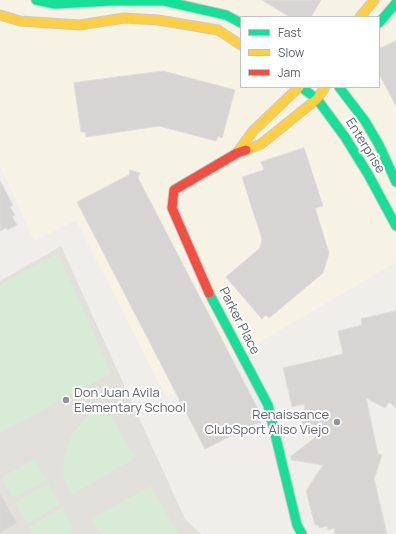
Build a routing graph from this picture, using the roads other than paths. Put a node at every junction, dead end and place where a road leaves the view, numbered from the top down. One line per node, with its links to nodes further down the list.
1 (36, 0): 6 (main road)
2 (374, 0): 5 (main road)
3 (396, 3): 7 (main road)
4 (0, 15): 8 (main road)
5 (361, 16)
6 (240, 22)
7 (380, 22)
8 (240, 44)
9 (299, 88): 14 (main road, Parker Place)
10 (301, 88): 13 (main road, Enterprise)
11 (324, 88): 13 (main road, Parker Place)
12 (340, 88): 15 (main road, Enterprise)
13 (317, 99): 14 (main road, Parker Place); 16 (main road, Enterprise)
14 (237, 152): 17 (main road, Parker Place)
15 (396, 182)
16 (396, 226)
17 (302, 534)

